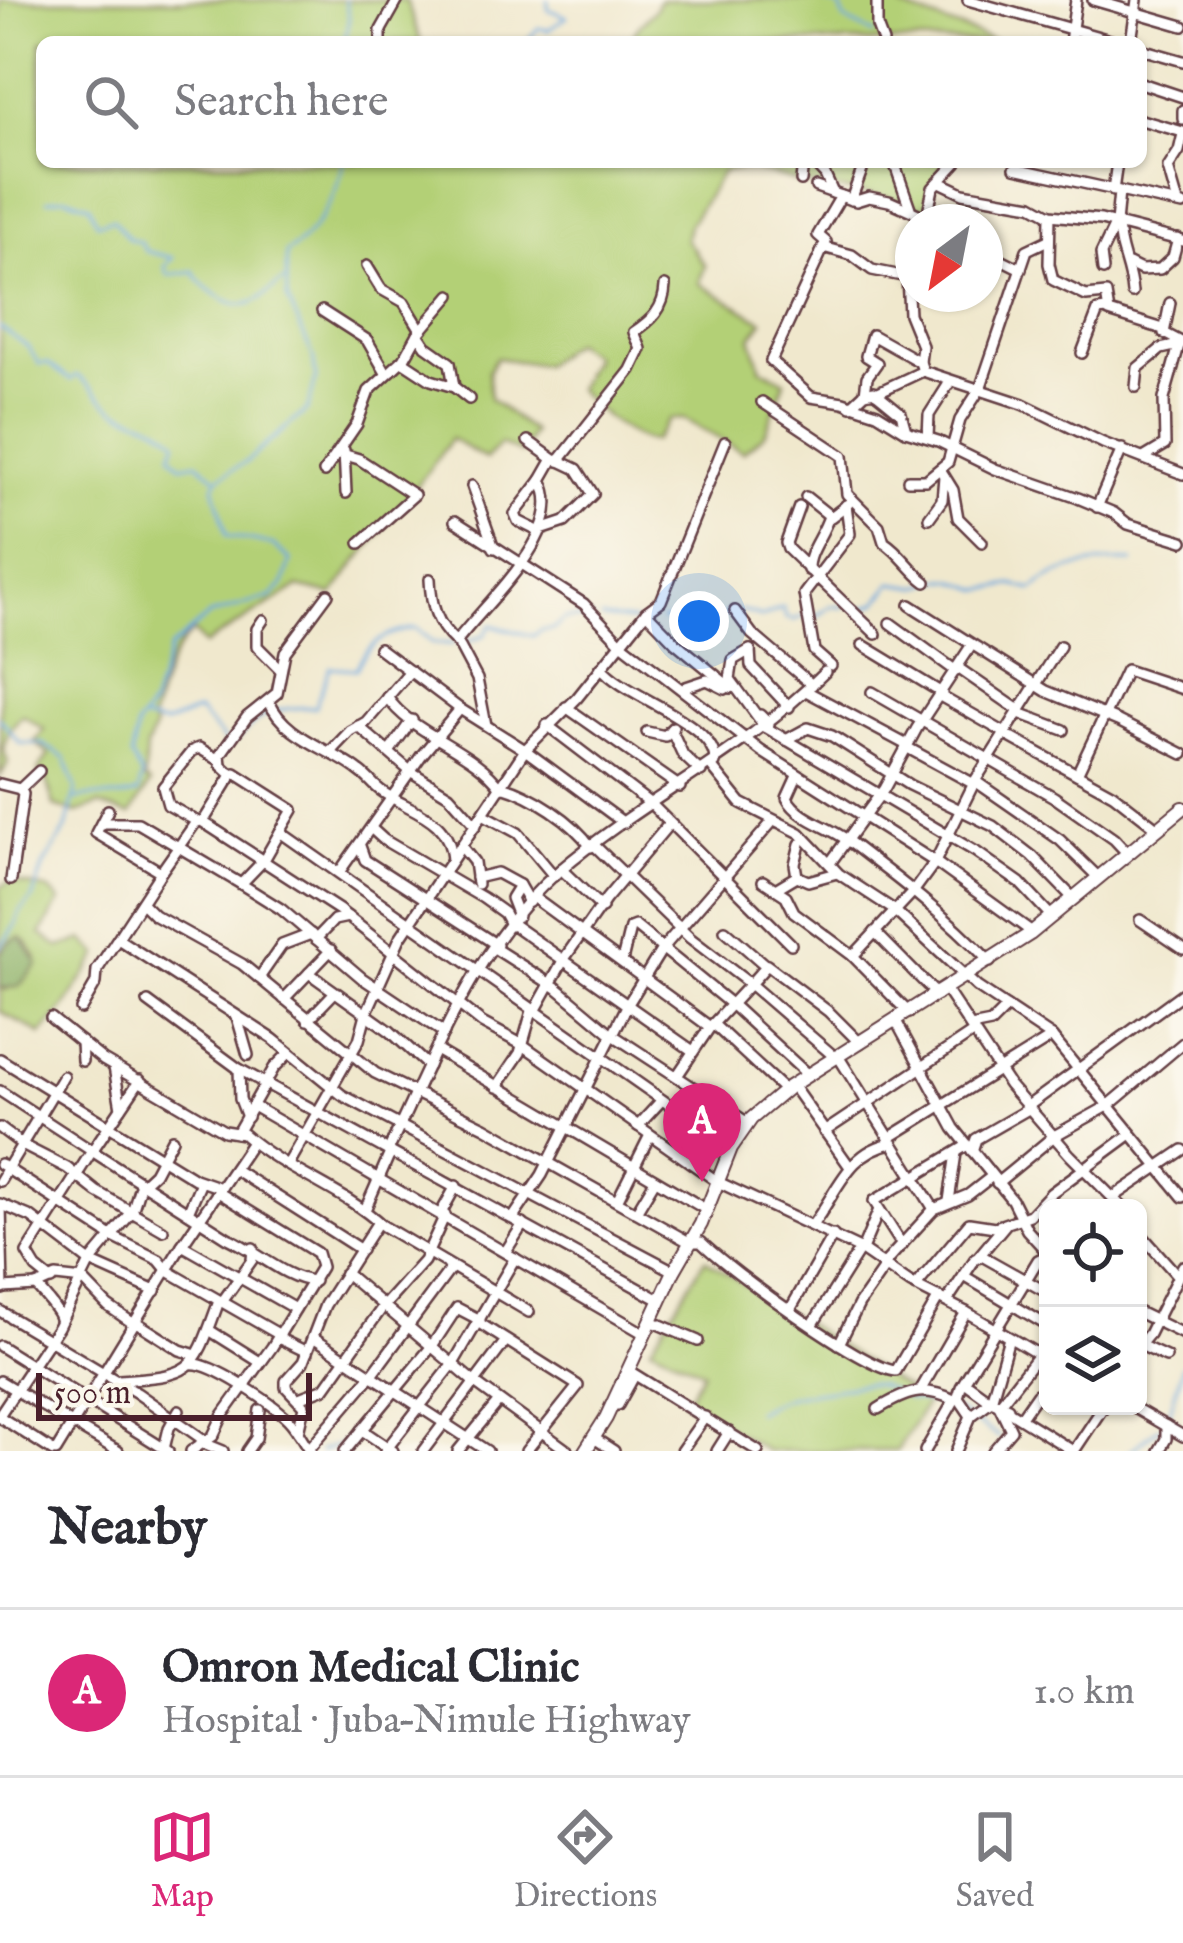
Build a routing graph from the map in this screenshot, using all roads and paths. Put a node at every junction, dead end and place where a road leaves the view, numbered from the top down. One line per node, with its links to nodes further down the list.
1 (398, 0): 9 (street)
2 (877, 0): 10 (street)
3 (968, 0): 8 (street)
4 (1076, 0): 8 (street)
5 (1093, 0): 6 (street)
6 (1136, 6): 7 (street); 13 (street)
7 (1183, 26)
8 (1072, 28): 11 (street); 12 (street)
9 (381, 36)
10 (881, 36)
11 (1071, 36)
12 (1098, 36)
13 (1132, 36)
14 (1147, 51): 15 (street)
15 (1183, 61)
16 (1147, 85): 17 (street)
17 (1183, 97)
18 (1183, 110): 19 (street)
19 (1183, 119)
20 (1147, 122): 21 (street)
21 (1183, 133): 40 (street)
22 (802, 168): 31 (street)
23 (817, 168): 35 (street)
24 (863, 168): 36 (street)
25 (896, 168): 38 (street)
26 (952, 168): 32 (street)
27 (1015, 168): 28 (street)
28 (1054, 168)
29 (1057, 168): 34 (street)
30 (1117, 168): 34 (street)
31 (801, 181)
32 (940, 182): 39 (street); 41 (street)
33 (816, 187): 35 (street)
34 (1116, 192): 40 (street); 42 (street)
35 (833, 193): 36 (street)
36 (851, 200): 37 (street); 45 (street)
37 (896, 204)
38 (909, 204)
39 (929, 204)
40 (1180, 204)
41 (1050, 215): 42 (street); 43 (street)
42 (1117, 223): 44 (street); 47 (street); 50 (street)
43 (1048, 240): 49 (street); 57 (street)
44 (1180, 240): 47 (street)
45 (823, 247): 51 (street); 74 (street)
46 (1003, 260): 49 (street)
47 (1129, 264): 53 (street)
48 (367, 266): 60 (street)
49 (1021, 269): 70 (street)
50 (1102, 270)
51 (895, 275)
52 (665, 286): 83 (street)
53 (1132, 292)
54 (451, 295): 60 (street)
55 (1170, 303): 59 (street)
56 (322, 310): 61 (street)
57 (1108, 310): 59 (street); 63 (street)
58 (910, 312): 65 (street)
59 (1163, 329): 62 (street)
60 (420, 332): 64 (street); 68 (street)
61 (371, 344): 64 (street); 66 (street)
62 (1180, 344): 69 (street); 82 (street)
63 (1082, 353)
64 (400, 362): 66 (street); 68 (street)
65 (921, 366): 67 (street); 71 (street); 71 (street)
66 (386, 373): 81 (street)
67 (950, 382): 70 (street); 76 (street)
68 (454, 387): 72 (street)
69 (1136, 387)
70 (980, 388): 79 (street); 80 (street)
71 (870, 393): 74 (street); 75 (street)
72 (469, 399)
73 (762, 402): 91 (street)
74 (851, 406): 75 (street)
75 (906, 431): 76 (street)
76 (928, 436): 79 (street)
77 (528, 440): 83 (street)
78 (725, 442): 109 (street)
79 (955, 448): 85 (street); 92 (street)
80 (1122, 449): 82 (street); 92 (street)
81 (342, 451): 84 (street); 90 (street); 99 (street)
82 (1145, 457): 86 (street)
83 (556, 460): 87 (street); 96 (street)
84 (324, 472)
85 (942, 473): 88 (street); 94 (street); 98 (street)
86 (1183, 474)
87 (541, 480): 96 (street); 96 (street)
88 (908, 480)
89 (472, 486): 100 (street)
90 (346, 493)
91 (849, 503): 93 (street); 104 (street); 105 (street)
92 (1097, 507): 97 (street)
93 (829, 517): 102 (street); 102 (street)
94 (929, 518)
95 (455, 521): 100 (street)
96 (538, 531): 101 (street)
97 (1183, 541)
98 (982, 542)
99 (360, 544)
100 (494, 548): 101 (street)
101 (520, 566): 103 (street); 114 (street)
102 (808, 571): 104 (street)
103 (430, 578)
104 (817, 580): 113 (street); 128 (street)
105 (926, 582)
106 (328, 594): 122 (street)
107 (910, 605): 116 (street)
108 (735, 611): 112 (street)
109 (646, 612): 114 (street); 130 (street)
110 (263, 620): 122 (street)
111 (890, 622): 123 (street)
112 (750, 632): 120 (street); 128 (street)
113 (876, 634)
114 (620, 642): 121 (street); 136 (street)
115 (863, 645): 132 (street)
116 (971, 646): 123 (street); 126 (street)
117 (1060, 646): 126 (street)
118 (460, 647): 145 (street)
119 (379, 648): 124 (street)
120 (750, 650): 130 (street); 137 (street)
121 (601, 667): 135 (street); 142 (street)
122 (280, 669): 134 (street)
123 (957, 669): 132 (street); 140 (street)
124 (410, 670): 133 (street); 138 (street)
125 (712, 683): 127 (street); 130 (street); 136 (street)
126 (1034, 684): 140 (street); 141 (street)
127 (686, 687)
128 (809, 688): 137 (street); 139 (street)
129 (1183, 689): 141 (street)
130 (736, 692): 147 (street)
131 (872, 692): 143 (street)
132 (941, 694): 143 (street); 152 (street)
133 (387, 697): 144 (street); 148 (street)
134 (269, 701): 160 (street); 165 (street)
135 (566, 707): 146 (street); 178 (street)
136 (706, 707): 155 (street)
137 (789, 707): 147 (street)
138 (460, 709): 145 (street); 154 (street)
139 (842, 711): 153 (street); 158 (street)
140 (1020, 712): 150 (street); 152 (street)
141 (1106, 716): 163 (street); 173 (street)
142 (676, 718): 149 (street); 157 (street)
143 (923, 718): 158 (street); 162 (street)
144 (412, 720): 154 (street); 161 (street)
145 (486, 725): 159 (street)
146 (547, 725): 159 (street); 182 (street)
147 (767, 725): 155 (street); 156 (street)
148 (358, 726): 160 (street); 161 (street)
149 (671, 729): 151 (street); 167 (street)
150 (1064, 730)
151 (647, 732)
152 (1007, 734): 166 (street); 173 (street)
153 (832, 736): 156 (street); 172 (street)
154 (437, 737): 170 (street); 177 (street)
155 (745, 740): 157 (street); 167 (street); 174 (street)
156 (786, 740): 164 (street)
157 (711, 744): 167 (street)
158 (906, 746): 168 (street); 172 (street)
159 (525, 750): 177 (street); 191 (street)
160 (330, 752): 181 (street)
161 (389, 752): 170 (street)
162 (973, 752): 166 (street); 168 (street)
163 (1183, 754)
164 (816, 758): 174 (street); 180 (street)
165 (218, 760): 189 (street); 189 (street)
166 (989, 761): 175 (street); 204 (street)
167 (709, 767): 178 (street); 188 (street)
168 (950, 768): 175 (street)
169 (39, 771): 179 (street)
170 (410, 771): 181 (street); 193 (street)
171 (235, 773): 196 (street)
172 (893, 773): 180 (street); 184 (street)
173 (1076, 774): 195 (street)
174 (798, 776): 187 (street); 198 (street)
175 (975, 783): 184 (street); 218 (street)
176 (0, 784): 179 (street)
177 (502, 787): 186 (street); 201 (street)
178 (680, 787): 182 (street)
179 (20, 789): 219 (street)
180 (879, 796): 187 (street); 197 (street)
181 (394, 797): 194 (street); 205 (street)
182 (652, 805): 191 (street); 192 (street)
183 (1183, 808): 195 (main road)
184 (962, 809): 197 (street); 226 (street)
185 (108, 810): 190 (street)
186 (483, 814): 193 (street); 211 (street)
187 (865, 818): 198 (street); 207 (street)
188 (772, 821): 208 (street); 215 (street)
189 (200, 822): 202 (street); 206 (street)
190 (102, 823): 202 (street); 210 (street)
191 (624, 824): 201 (street)
192 (669, 824): 214 (street); 215 (street)
193 (476, 825): 200 (street)
194 (372, 829): 203 (street); 212 (street)
195 (1158, 829): 204 (main road)
196 (280, 832): 206 (street); 209 (street)
197 (948, 838): 207 (street); 233 (street)
198 (848, 841): 208 (street); 224 (street)
199 (800, 844): 216 (street)
200 (461, 846): 205 (street); 217 (street)
201 (593, 846): 211 (street); 214 (street)
202 (178, 848): 210 (street); 221 (street)
203 (359, 852): 209 (street); 227 (street)
204 (1128, 854): 218 (main road)
205 (452, 859): 212 (street)
206 (264, 860): 221 (street); 232 (street)
207 (935, 862): 224 (street); 240 (street)
208 (830, 863): 213 (street)
209 (340, 871): 236 (street)
210 (161, 872): 229 (street)
211 (558, 872): 228 (street); 230 (street)
212 (443, 873): 225 (street); 227 (street)
213 (839, 874): 216 (street); 231 (street)
214 (624, 876): 230 (street); 237 (street)
215 (722, 876): 237 (street); 245 (street)
216 (797, 876): 223 (street)
217 (476, 878): 222 (street); 225 (street)
218 (1099, 878): 226 (main road)
219 (11, 880)
220 (763, 880): 223 (street)
221 (241, 884): 242 (street)
222 (519, 885): 228 (street); 235 (street)
223 (777, 888): 250 (street)
224 (913, 892): 231 (street); 253 (street)
225 (483, 898): 235 (street)
226 (1074, 899): 233 (main road)
227 (426, 900): 236 (street); 246 (street)
228 (531, 900): 235 (street); 241 (street)
229 (142, 902): 243 (street); 259 (street)
230 (602, 908): 241 (street)
231 (894, 910): 239 (street); 258 (street)
232 (348, 917): 242 (street); 249 (street)
233 (1052, 917): 240 (main road)
234 (1140, 920): 244 (street)
235 (514, 922): 246 (street); 251 (street)
236 (411, 923): 249 (street); 255 (street)
237 (679, 926): 247 (street); 260 (street)
238 (725, 930): 254 (street)
239 (875, 932): 250 (street); 264 (street)
240 (1032, 932): 253 (main road)
241 (584, 933): 251 (street); 257 (street)
242 (314, 936): 248 (street); 259 (street)
243 (118, 939): 272 (street); 276 (street)
244 (1180, 941)
245 (791, 944)
246 (495, 947): 255 (street); 261 (street)
247 (662, 949): 252 (street); 257 (street); 270 (street)
248 (331, 950): 256 (street); 262 (street)
249 (392, 950): 262 (street); 268 (street)
250 (853, 956): 274 (street)
251 (564, 959): 261 (street); 269 (street)
252 (622, 961)
253 (991, 962): 258 (main road)
254 (765, 965): 260 (street); 286 (street)
255 (478, 970): 268 (street); 273 (street)
256 (309, 973): 263 (street); 266 (street)
257 (644, 976): 269 (street); 280 (street)
258 (967, 977): 264 (main road); 271 (street)
259 (260, 978): 266 (street)
260 (750, 983): 270 (street); 293 (street)
261 (551, 986): 273 (street); 283 (street)
262 (379, 988): 275 (street); 282 (street)
263 (335, 992): 275 (street); 278 (street)
264 (941, 993): 274 (main road); 281 (street)
265 (1183, 993): 302 (street)
266 (284, 999): 278 (street)
267 (148, 1002): 301 (street)
268 (461, 1004): 282 (street); 288 (street)
269 (628, 1004): 283 (street); 290 (street)
270 (732, 1005): 280 (street); 303 (street)
271 (1007, 1007): 281 (street); 284 (street)
272 (81, 1010)
273 (533, 1012): 288 (street); 295 (street)
274 (909, 1013): 279 (main road)
275 (366, 1014): 292 (street); 298 (street)
276 (237, 1017): 291 (street); 305 (street)
277 (51, 1018): 285 (street)
278 (308, 1020): 292 (street)
279 (896, 1021): 286 (main road); 297 (street)
280 (711, 1026): 290 (street); 309 (street)
281 (972, 1029): 297 (street); 300 (street)
282 (444, 1033): 289 (street)
283 (613, 1036): 295 (street); 306 (street)
284 (1052, 1037): 300 (street); 302 (street)
285 (81, 1042): 296 (street); 299 (street)
286 (860, 1043): 293 (main road)
287 (1183, 1043): 319 (street)
288 (523, 1045): 311 (street); 314 (street)
289 (436, 1050): 298 (street); 311 (street)
290 (693, 1052): 306 (street)
291 (288, 1054): 308 (street); 310 (street)
292 (349, 1055): 310 (street); 315 (street)
293 (837, 1057): 303 (main road); 317 (street)
294 (0, 1059): 312 (street)
295 (601, 1060): 314 (street); 316 (street)
296 (82, 1061)
297 (920, 1065): 317 (street); 318 (street)
298 (428, 1066): 315 (street)
299 (114, 1067): 307 (street); 321 (street)
300 (998, 1068): 318 (street); 320 (street)
301 (239, 1070): 305 (street); 322 (street)
302 (1081, 1071): 319 (street); 320 (street)
303 (808, 1075): 309 (main road)
304 (63, 1076): 312 (street)
305 (252, 1076): 308 (street)
306 (677, 1076): 325 (street)
307 (140, 1080): 321 (street); 332 (street)
308 (266, 1084): 322 (street); 323 (street)
309 (788, 1087): 325 (main road); 331 (street)
310 (332, 1088): 323 (street); 327 (street)
311 (497, 1088): 330 (street)
312 (54, 1090): 324 (street); 326 (street)
313 (0, 1091): 324 (street)
314 (584, 1091): 328 (street); 330 (street)
315 (415, 1094): 327 (street); 347 (street)
316 (661, 1101): 328 (street); 341 (street)
317 (866, 1101): 331 (street); 338 (street)
318 (940, 1103): 338 (street); 343 (street)
319 (1108, 1106): 333 (street); 335 (street)
320 (1029, 1107): 335 (street); 343 (street)
321 (121, 1108): 326 (street)
322 (250, 1112): 332 (street); 336 (street)
323 (318, 1113): 336 (street); 345 (street)
324 (39, 1116): 340 (street); 342 (street)
325 (748, 1123): 341 (main road)
326 (108, 1124): 342 (street); 346 (street)
327 (401, 1124): 345 (street); 365 (street)
328 (638, 1126): 334 (street)
329 (0, 1128): 340 (street)
330 (565, 1130): 347 (street); 353 (street)
331 (824, 1132): 349 (street)
332 (237, 1133): 339 (street)
333 (1131, 1134): 350 (street); 351 (street)
334 (650, 1135): 353 (street); 361 (street)
335 (1054, 1136): 350 (street); 358 (street)
336 (303, 1138): 348 (street); 357 (street)
337 (172, 1139): 346 (street)
338 (891, 1141): 349 (street); 355 (street)
339 (252, 1142): 348 (street); 352 (street)
340 (24, 1146): 354 (street); 356 (street)
341 (731, 1148): 361 (main road)
342 (92, 1150): 356 (street); 362 (street)
343 (963, 1150): 355 (street); 358 (street); 371 (street)
344 (1183, 1150): 351 (street)
345 (389, 1152): 357 (street); 363 (street)
346 (162, 1157): 359 (street); 362 (street)
347 (548, 1162): 365 (street); 370 (street)
348 (288, 1163): 374 (street)
349 (850, 1167): 385 (street)
350 (1083, 1168): 366 (street); 387 (street)
351 (1158, 1168): 366 (street); 367 (street)
352 (234, 1169): 364 (street); 398 (street)
353 (633, 1170): 360 (street); 370 (street)
354 (4, 1175): 372 (street)
355 (912, 1175): 376 (street); 380 (street)
356 (77, 1177): 372 (street); 377 (street)
357 (380, 1178): 374 (street); 381 (street)
358 (994, 1180): 371 (street); 387 (street)
359 (201, 1182): 364 (street); 378 (street)
360 (654, 1182): 375 (street); 379 (street)
361 (718, 1182): 375 (main road); 385 (street)
362 (143, 1184): 377 (street); 378 (street)
363 (456, 1186): 381 (street); 383 (street)
364 (220, 1190): 382 (street); 418 (street)
365 (531, 1194): 383 (street); 409 (street)
366 (1113, 1196): 368 (street); 369 (street)
367 (1183, 1197)
368 (1110, 1199)
369 (1116, 1199)
370 (617, 1201): 379 (street)
371 (949, 1201): 376 (street)
372 (58, 1202): 386 (street); 390 (street)
373 (1, 1204): 386 (street); 408 (street)
374 (364, 1210): 384 (street)
375 (706, 1210): 392 (main road)
376 (934, 1210): 393 (street)
377 (133, 1212): 388 (street); 390 (street)
378 (188, 1212): 382 (street)
379 (637, 1212): 392 (street)
380 (878, 1212): 393 (street); 397 (street)
381 (443, 1214): 399 (street); 400 (street)
382 (200, 1217): 395 (street); 396 (street)
383 (518, 1221): 400 (street); 426 (street)
384 (378, 1222): 398 (street); 399 (street)
385 (813, 1224): 389 (street)
386 (44, 1227): 403 (street); 415 (street)
387 (1019, 1227): 394 (street); 401 (street); 406 (street); 420 (street)
388 (163, 1230)
389 (833, 1235): 397 (street); 430 (street)
390 (113, 1237): 402 (street); 403 (street)
391 (1147, 1240): 410 (street)
392 (689, 1242): 409 (main road); 430 (street)
393 (902, 1245): 405 (street)
394 (1039, 1246)
395 (253, 1248): 414 (street); 418 (street)
396 (180, 1249): 402 (street); 411 (street); 414 (street)
397 (861, 1249): 405 (street); 441 (street)
398 (361, 1250): 412 (street)
399 (428, 1253): 407 (street); 429 (street)
400 (511, 1254): 424 (street); 443 (street)
401 (979, 1256): 413 (street); 417 (street)
402 (159, 1260): 411 (street)
403 (90, 1262): 416 (street); 423 (street)
404 (1039, 1262): 406 (street)
405 (885, 1264): 420 (street); 454 (street)
406 (1035, 1265): 417 (street)
407 (451, 1268): 424 (street); 442 (street)
408 (2, 1270): 422 (street)
409 (674, 1270): 426 (main road)
410 (1179, 1270): 437 (street)
411 (168, 1271): 423 (street); 427 (street)
412 (345, 1273): 429 (street); 447 (street)
413 (964, 1276): 425 (street); 428 (street)
414 (238, 1278): 427 (street); 431 (street)
415 (51, 1280): 416 (street); 419 (street)
416 (83, 1280): 436 (street); 440 (street)
417 (1027, 1280): 421 (street); 428 (street)
418 (314, 1281): 431 (street)
419 (36, 1286): 422 (street); 436 (street)
420 (916, 1286): 425 (street)
421 (1039, 1287)
422 (2, 1291)
423 (154, 1291): 440 (street)
424 (496, 1293): 433 (street); 438 (street)
425 (943, 1299): 434 (street); 467 (street)
426 (660, 1300): 443 (main road)
427 (220, 1302): 445 (street); 449 (street)
428 (1012, 1305): 439 (street); 444 (street)
429 (382, 1308): 442 (street); 460 (street)
430 (791, 1309): 441 (street)
431 (294, 1310): 447 (street); 449 (street)
432 (0, 1311): 452 (street)
433 (529, 1312)
434 (967, 1312): 444 (street); 477 (street)
435 (1147, 1316): 437 (street)
436 (60, 1319): 452 (street)
437 (1155, 1319): 446 (street); 448 (street)
438 (479, 1321): 453 (street); 456 (street); 465 (street)
439 (1039, 1321)
440 (135, 1323): 462 (street); 468 (street)
441 (813, 1324): 454 (street)
442 (409, 1326): 456 (street); 470 (street)
443 (648, 1327): 451 (street); 469 (main road)
444 (995, 1329): 450 (street); 474 (street)
445 (209, 1330): 462 (street); 463 (street)
446 (1147, 1331)
447 (315, 1332): 458 (street); 460 (street)
448 (1183, 1334)
449 (279, 1336): 458 (street); 463 (street)
450 (1009, 1338): 459 (street); 484 (street)
451 (698, 1341)
452 (48, 1342): 466 (street); 468 (street)
453 (505, 1342): 473 (street); 501 (street)
454 (839, 1344): 467 (street)
455 (0, 1346): 466 (street)
456 (431, 1346): 465 (street); 478 (street)
457 (1147, 1349): 461 (street)
458 (307, 1352): 480 (street)
459 (1039, 1356)
460 (347, 1357): 470 (street); 480 (street)
461 (1166, 1357)
462 (193, 1359): 472 (street); 475 (street)
463 (260, 1362): 475 (street)
464 (1039, 1362): 484 (street)
465 (453, 1364): 473 (street); 487 (street)
466 (32, 1367): 476 (street); 481 (street)
467 (893, 1372): 477 (street)
468 (106, 1373): 472 (street); 481 (street)
469 (631, 1374): 492 (street); 504 (street); 521 (main road)
470 (371, 1376): 478 (street); 507 (street)
471 (0, 1381): 476 (street)
472 (117, 1381): 488 (street)
473 (475, 1383): 483 (street); 496 (street)
474 (965, 1386): 482 (street); 484 (street)
475 (242, 1389): 499 (street); 505 (street)
476 (16, 1391): 489 (street); 495 (street)
477 (915, 1391): 482 (street); 485 (street)
478 (393, 1392): 487 (street); 498 (street)
479 (1039, 1394): 494 (street)
480 (299, 1398): 499 (street)
481 (87, 1400): 495 (street); 506 (street)
482 (956, 1400): 493 (street); 525 (street)
483 (499, 1401): 501 (street); 503 (street)
484 (995, 1403): 493 (street); 494 (street); 527 (street)
485 (878, 1409)
486 (260, 1410): 514 (street)
487 (419, 1410): 496 (street); 508 (street)
488 (177, 1414): 505 (street); 506 (street)
489 (0, 1415): 510 (street)
490 (1098, 1415): 528 (street)
491 (1147, 1415): 497 (street)
492 (705, 1417): 500 (street); 523 (street)
493 (971, 1417): 526 (street)
494 (1021, 1417): 528 (street)
495 (73, 1423): 510 (street); 511 (street)
496 (442, 1425): 503 (street); 516 (street)
497 (1166, 1426): 502 (street); 529 (street)
498 (362, 1430): 508 (street); 515 (street)
499 (298, 1432): 507 (street)
500 (729, 1432): 509 (street); 524 (street)
501 (543, 1434): 519 (street); 520 (street)
502 (1183, 1436)
503 (466, 1439): 517 (street); 518 (street)
504 (597, 1440): 521 (street); 522 (street)
505 (202, 1441): 512 (street); 513 (street)
506 (166, 1450)
507 (309, 1450)
508 (389, 1450)
509 (755, 1450)
510 (54, 1451)
511 (118, 1451)
512 (191, 1451)
513 (223, 1451)
514 (248, 1451)
515 (345, 1451)
516 (423, 1451)
517 (458, 1451)
518 (487, 1451)
519 (526, 1451)
520 (568, 1451)
521 (588, 1451)
522 (614, 1451)
523 (681, 1451)
524 (717, 1451)
525 (925, 1451)
526 (956, 1451)
527 (993, 1451)
528 (1074, 1451)
529 (1159, 1451)

